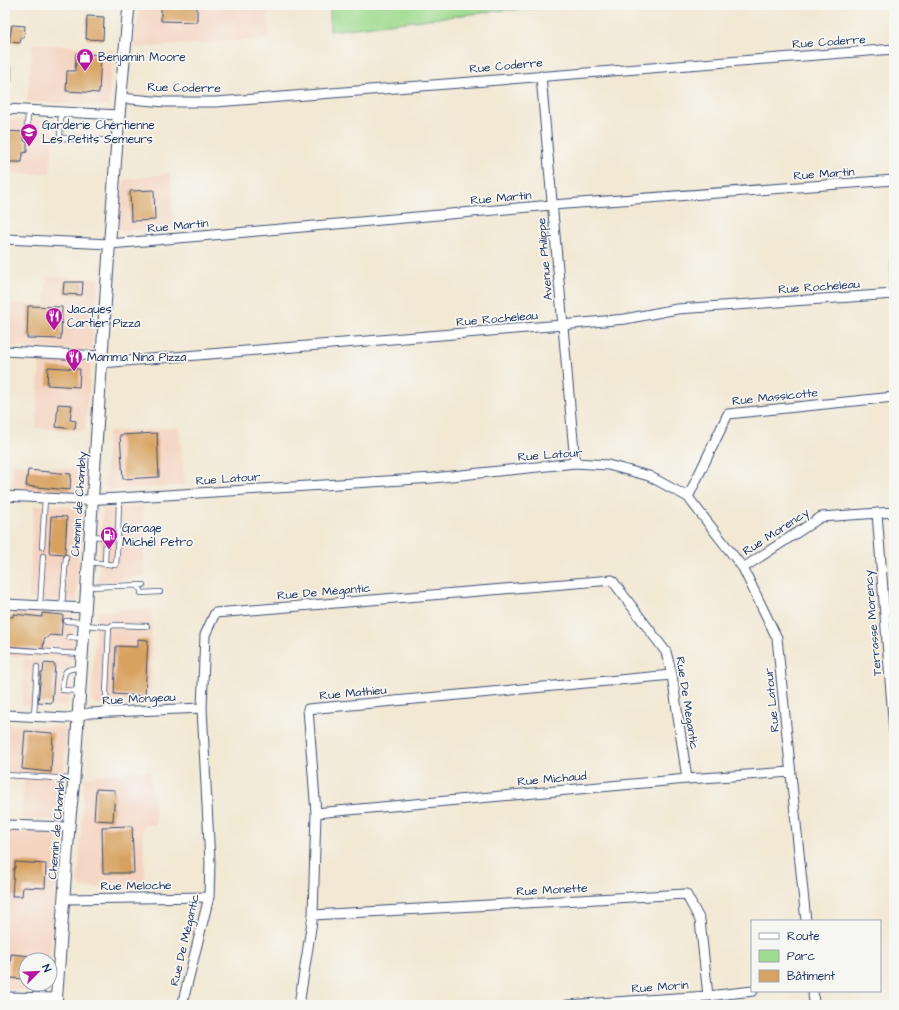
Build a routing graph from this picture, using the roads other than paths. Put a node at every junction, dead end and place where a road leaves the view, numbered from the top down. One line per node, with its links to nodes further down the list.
1 (129, 5): 4 (street, Chemin de Chambly)
2 (894, 49): 3 (street, Rue Coderre)
3 (541, 76): 4 (street, Rue Coderre); 12 (street, Avenue Philippe)
4 (120, 98): 8 (street, Chemin de Chambly)
5 (5, 108): 6 (street)
6 (28, 110): 7 (street); 9 (lane)
7 (61, 111): 8 (street); 10 (lane)
8 (119, 115): 10 (street, Chemin de Chambly)
9 (28, 133)
10 (117, 141): 14 (street, Chemin de Chambly)
11 (894, 180): 12 (street, Rue Martin)
12 (552, 206): 14 (street, Rue Martin); 16 (street, Avenue Philippe)
13 (5, 239): 14 (street, Rue Martin)
14 (110, 244): 18 (street, Chemin de Chambly)
15 (894, 294): 16 (street, Rue Rocheleau)
16 (562, 325): 18 (street, Rue Rocheleau); 20 (street, Avenue Philippe)
17 (5, 352): 18 (street, Rue Rocheleau)
18 (101, 359): 25 (street, Chemin de Chambly)
19 (894, 397): 22 (street, Rue Massicotte)
20 (575, 463): 22 (street, Rue Latour); 24 (street, Rue Latour)
21 (5, 496): 23 (street, Rue Latour)
22 (688, 497): 36 (street, Rue Latour)
23 (45, 498): 25 (street, Rue Latour); 31 (lane)
24 (119, 498): 25 (street, Rue Latour); 30 (lane)
25 (93, 499): 28 (street, Chemin de Chambly)
26 (894, 512): 27 (street, Rue Morency)
27 (877, 513): 36 (street, Rue Morency); 62 (street, Terrasse Morency)
28 (90, 536): 29 (lane); 34 (street, Chemin de Chambly)
29 (106, 537): 30 (lane); 35 (lane)
30 (118, 538): 35 (lane)
31 (42, 547)
32 (42, 556): 42 (lane)
33 (66, 557): 43 (lane)
34 (89, 562): 35 (lane); 39 (street, Chemin de Chambly)
35 (105, 564)
36 (743, 568): 63 (street, Rue Latour)
37 (143, 585): 38 (lane)
38 (137, 586): 39 (lane); 40 (lane)
39 (87, 587): 44 (street, Chemin de Chambly)
40 (160, 592)
41 (5, 604): 42 (street)
42 (40, 606): 43 (street)
43 (62, 607): 44 (street)
44 (85, 608): 46 (street, Chemin de Chambly)
45 (66, 621): 46 (lane)
46 (84, 624): 48 (lane); 50 (street, Chemin de Chambly)
47 (147, 626): 48 (lane)
48 (109, 627): 58 (lane)
49 (69, 637): 50 (lane)
50 (83, 638): 52 (street, Chemin de Chambly)
51 (5, 649): 52 (lane)
52 (82, 654): 54 (street, Chemin de Chambly)
53 (37, 667): 60 (lane)
54 (81, 668): 56 (street, Chemin de Chambly); 56 (lane)
55 (672, 675): 57 (street, Rue De Mégantic); 66 (street, Rue De Mégantic); 67 (street, Rue Mathieu)
56 (80, 692): 61 (street, Chemin de Chambly)
57 (202, 708): 58 (street, Rue Mongeau); 70 (street, Rue De Mégantic)
58 (108, 712): 61 (street, Rue Mongeau)
59 (5, 715): 60 (street, Rue Mongeau)
60 (34, 716): 61 (street, Rue Mongeau)
61 (78, 716): 65 (street, Chemin de Chambly)
62 (894, 731)
63 (790, 772): 66 (street, Rue Michaud); 73 (street, Rue Latour)
64 (5, 775): 65 (lane)
65 (74, 779): 69 (street, Chemin de Chambly)
66 (686, 779): 67 (street, Rue Michaud)
67 (316, 813): 72 (street, Rue Mathieu)
68 (5, 825): 69 (street)
69 (69, 827): 71 (street, Chemin de Chambly)
70 (209, 897): 71 (street, Rue Meloche); 79 (street, Rue De Mégantic)
71 (64, 899): 78 (street, Chemin de Chambly)
72 (313, 915): 76 (street, Rue Monette); 80 (street, Rue Mathieu)
73 (806, 920)
74 (751, 991): 76 (street, Rue Morin)
75 (813, 992): 82 (street)
76 (708, 996): 81 (street, Rue Morin)
77 (5, 997): 78 (street)
78 (56, 1002)
79 (182, 1005)
80 (299, 1005)
81 (567, 1005)
82 (814, 1005)

